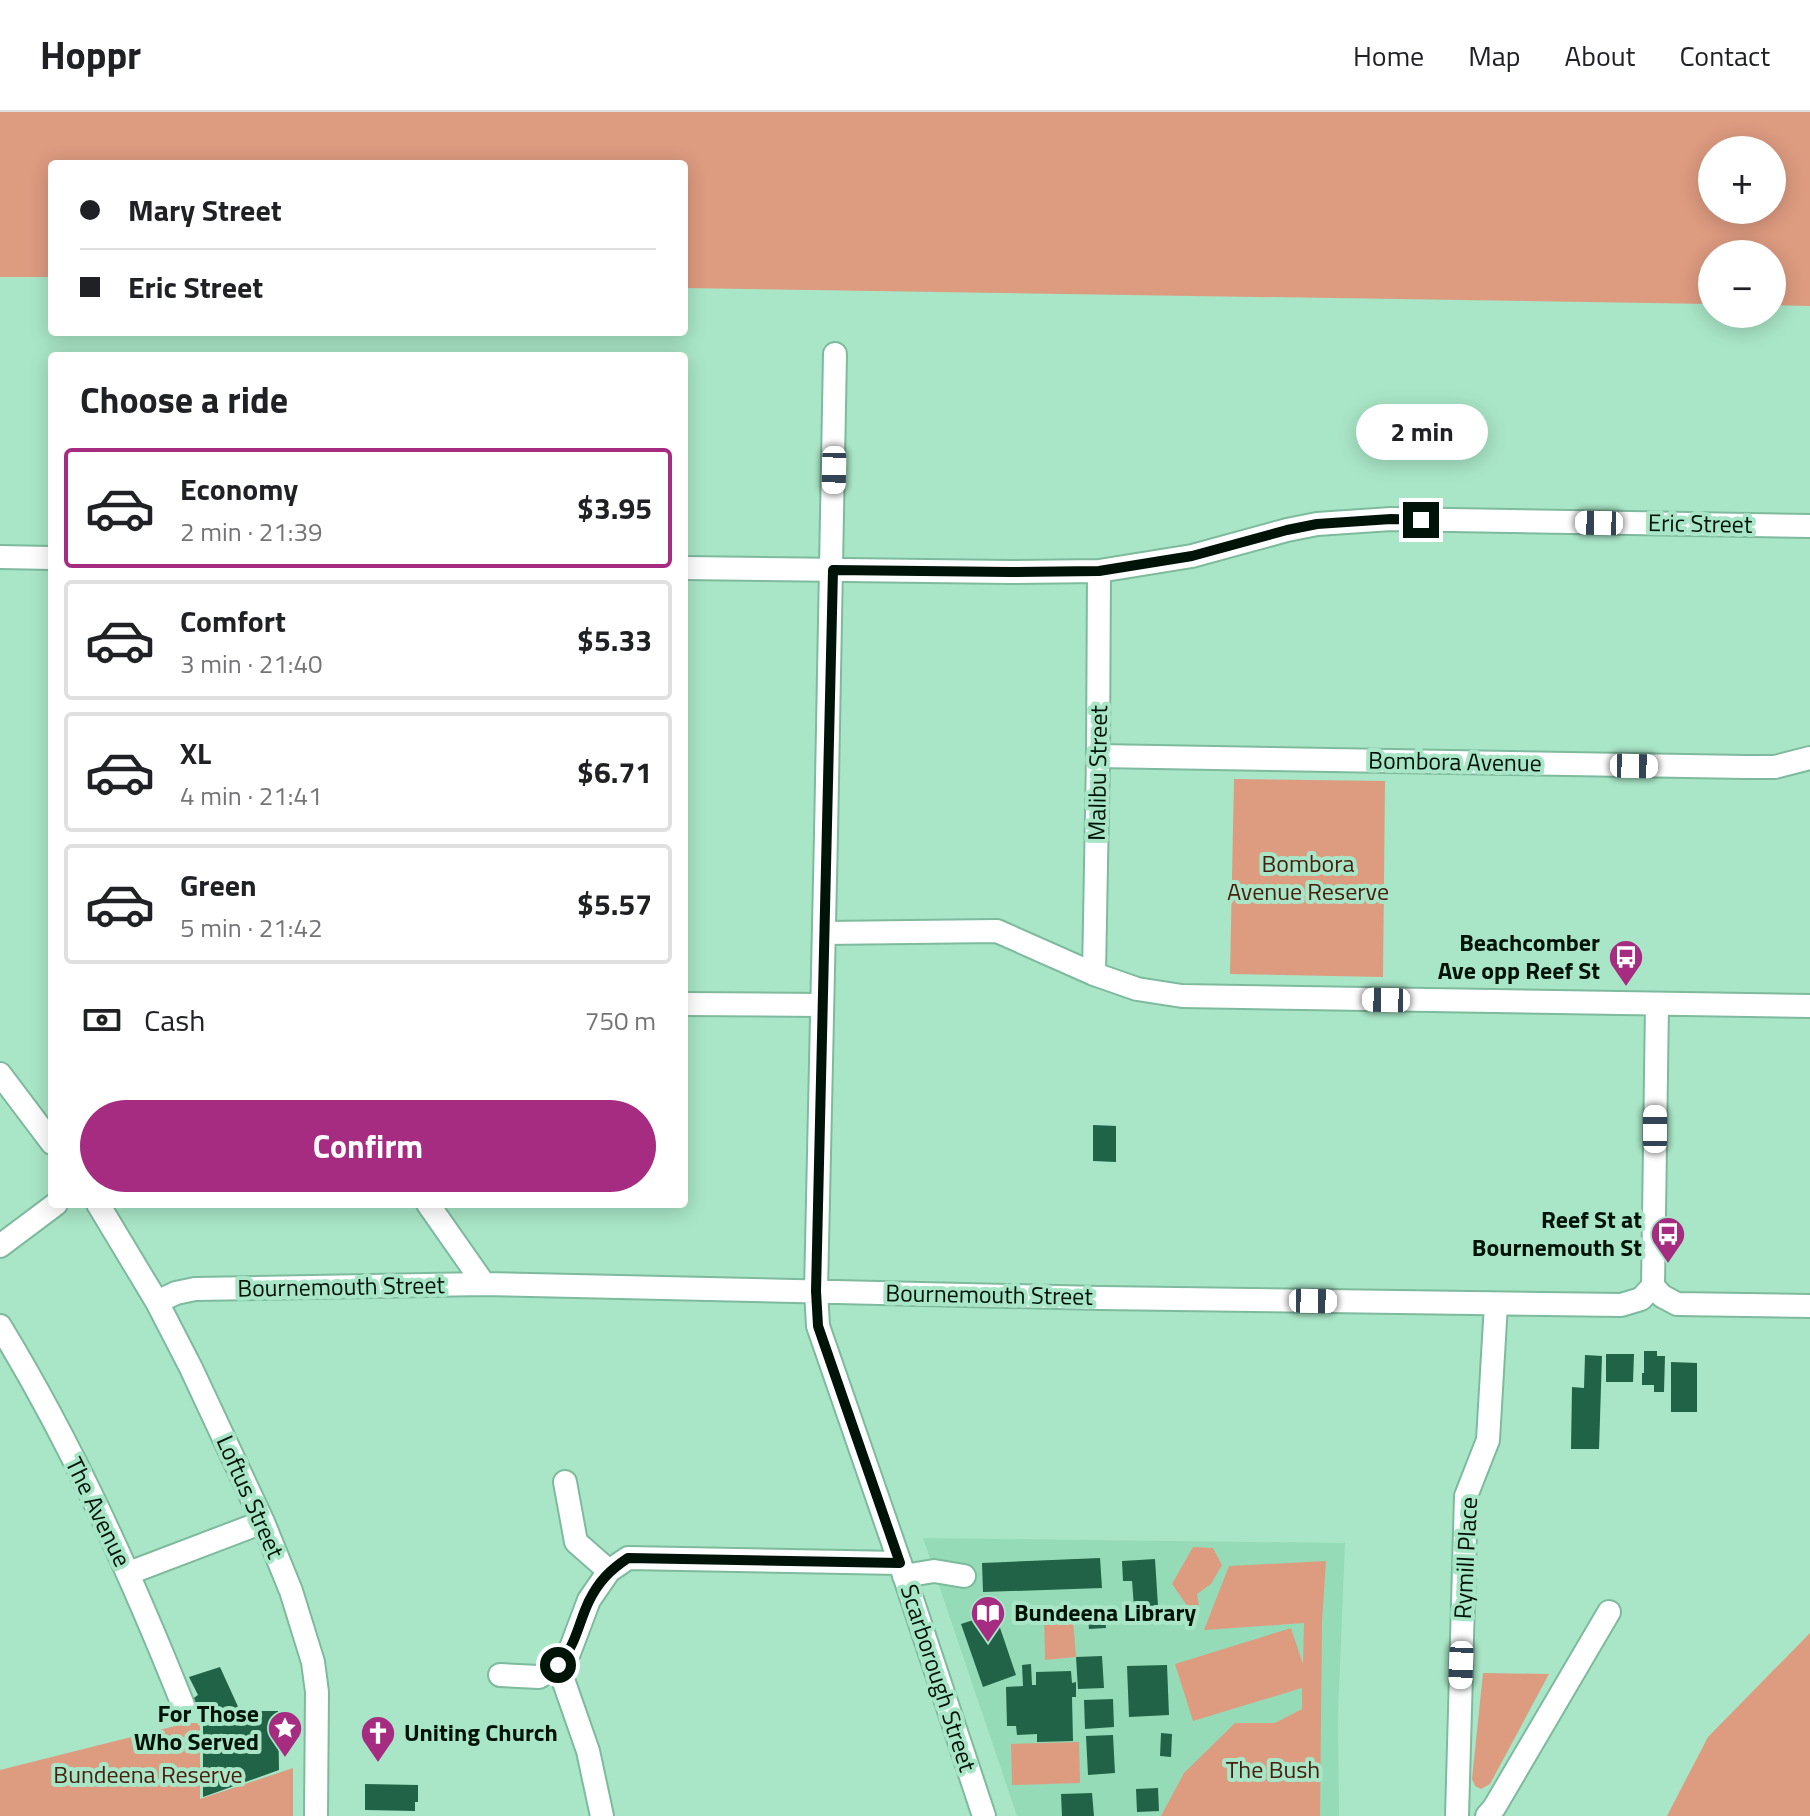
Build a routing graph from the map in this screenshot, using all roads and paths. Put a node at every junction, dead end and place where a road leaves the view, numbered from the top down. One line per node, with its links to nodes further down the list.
1 (835, 354): 6 (street, Scarborough Street)
2 (1810, 526): 7 (street, Eric Street)
3 (0, 557): 4 (street)
4 (48, 558)
5 (688, 568): 6 (street, Eric Street)
6 (833, 570): 7 (street, Eric Street); 10 (street, Scarborough Street)
7 (1099, 571): 8 (street, Malibu Street)
8 (1098, 756): 9 (street, Bombora Avenue); 11 (street, Malibu Street)
9 (1810, 758)
10 (824, 933): 11 (street); 14 (street, Scarborough Street)
11 (1094, 974): 13 (street)
12 (688, 1004): 14 (street)
13 (1657, 1004): 15 (street); 23 (street)
14 (821, 1005): 24 (street, Scarborough Street)
15 (1810, 1006)
16 (0, 1074): 17 (street)
17 (48, 1138)
18 (51, 1208): 21 (street)
19 (100, 1208): 25 (street, Loftus Street)
20 (431, 1208): 22 (street)
21 (0, 1246)
22 (484, 1284): 24 (street, Bournemouth Street); 25 (street, Bournemouth Street)
23 (1653, 1286): 26 (street, Bournemouth Street); 27 (street)
24 (816, 1291): 26 (street, Bournemouth Street); 31 (street, Scarborough Street)
25 (157, 1302): 30 (street, Loftus Street)
26 (1496, 1304): 42 (street, Rymill Place)
27 (1810, 1306)
28 (0, 1326): 33 (street, The Avenue)
29 (565, 1482): 32 (street)
30 (263, 1522): 33 (street); 39 (street, Loftus Street)
31 (902, 1570): 32 (street); 34 (street); 41 (street, Scarborough Street)
32 (609, 1571): 36 (street)
33 (129, 1573): 38 (street, The Avenue)
34 (964, 1576)
35 (1609, 1612): 43 (street)
36 (558, 1665): 37 (street); 40 (street)
37 (500, 1675)
38 (183, 1705)
39 (316, 1816)
40 (602, 1816)
41 (984, 1816)
42 (1457, 1816)
43 (1487, 1816)

